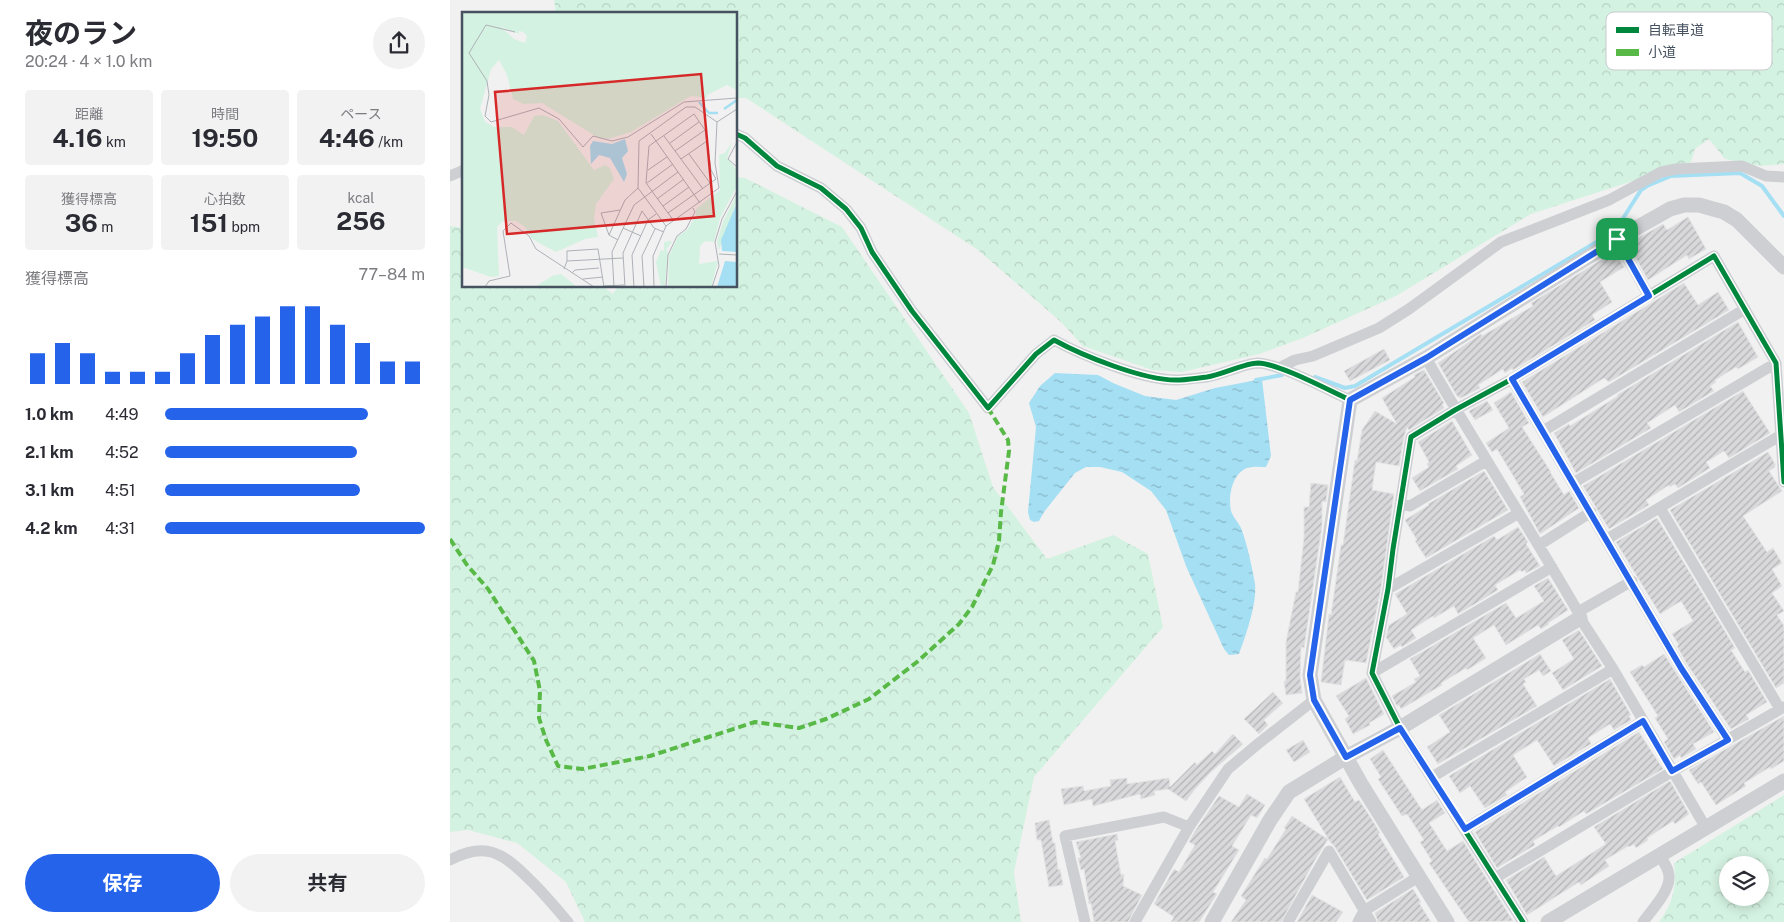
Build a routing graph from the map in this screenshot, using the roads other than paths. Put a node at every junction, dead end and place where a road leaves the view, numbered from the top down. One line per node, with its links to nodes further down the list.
1 (738, 135): 11 (street)
2 (462, 171): 3 (street)
3 (450, 176)
4 (1784, 176): 11 (street)
5 (1617, 239): 6 (street); 7 (street); 9 (street)
6 (1784, 266)
7 (1649, 296): 8 (street); 12 (street)
8 (1745, 309): 10 (street); 15 (street)
9 (1426, 358): 13 (street); 14 (street)
10 (1776, 363): 16 (street); 18 (street)
11 (1279, 368): 13 (street)
12 (1512, 379): 14 (street); 15 (street)
13 (1350, 400): 32 (street)
14 (1455, 410): 17 (street); 20 (street)
15 (1543, 431): 18 (street)
16 (1781, 435): 19 (street); 21 (street)
17 (1486, 461): 20 (street); 23 (street)
18 (1573, 482): 22 (street)
19 (1784, 482)
20 (1400, 504): 28 (street)
21 (1660, 508): 24 (street); 33 (street)
22 (1591, 512): 24 (street); 25 (street)
23 (1519, 513): 25 (street); 28 (street)
24 (1607, 539): 27 (street)
25 (1539, 545): 26 (street)
26 (1552, 567): 29 (street); 31 (street)
27 (1632, 581): 29 (street); 36 (street)
28 (1388, 590): 31 (street)
29 (1579, 615): 30 (street); 35 (street)
30 (1613, 669): 34 (street); 39 (street)
31 (1372, 673): 35 (street)
32 (1314, 700): 37 (street); 41 (street)
33 (1782, 708): 36 (street)
34 (1643, 721): 38 (street); 43 (street)
35 (1400, 728): 37 (street); 39 (street)
36 (1728, 740): 38 (street)
37 (1346, 757): 46 (street); 52 (street)
38 (1672, 771): 42 (street); 47 (street)
39 (1432, 777): 43 (street)
40 (1784, 781): 42 (street)
41 (1189, 827): 50 (street); 51 (street)
42 (1706, 828): 44 (street)
43 (1465, 829): 47 (street)
44 (1660, 856): 58 (street); 59 (street)
45 (450, 860): 49 (street)
46 (1418, 877): 48 (street); 56 (street)
47 (1495, 878): 57 (street)
48 (1364, 911): 53 (street); 54 (street); 55 (street)
49 (568, 922)
50 (1085, 922)
51 (1135, 922)
52 (1212, 922)
53 (1288, 922)
54 (1358, 922)
55 (1371, 922)
56 (1447, 922)
57 (1523, 922)
58 (1548, 922)
59 (1643, 922)

